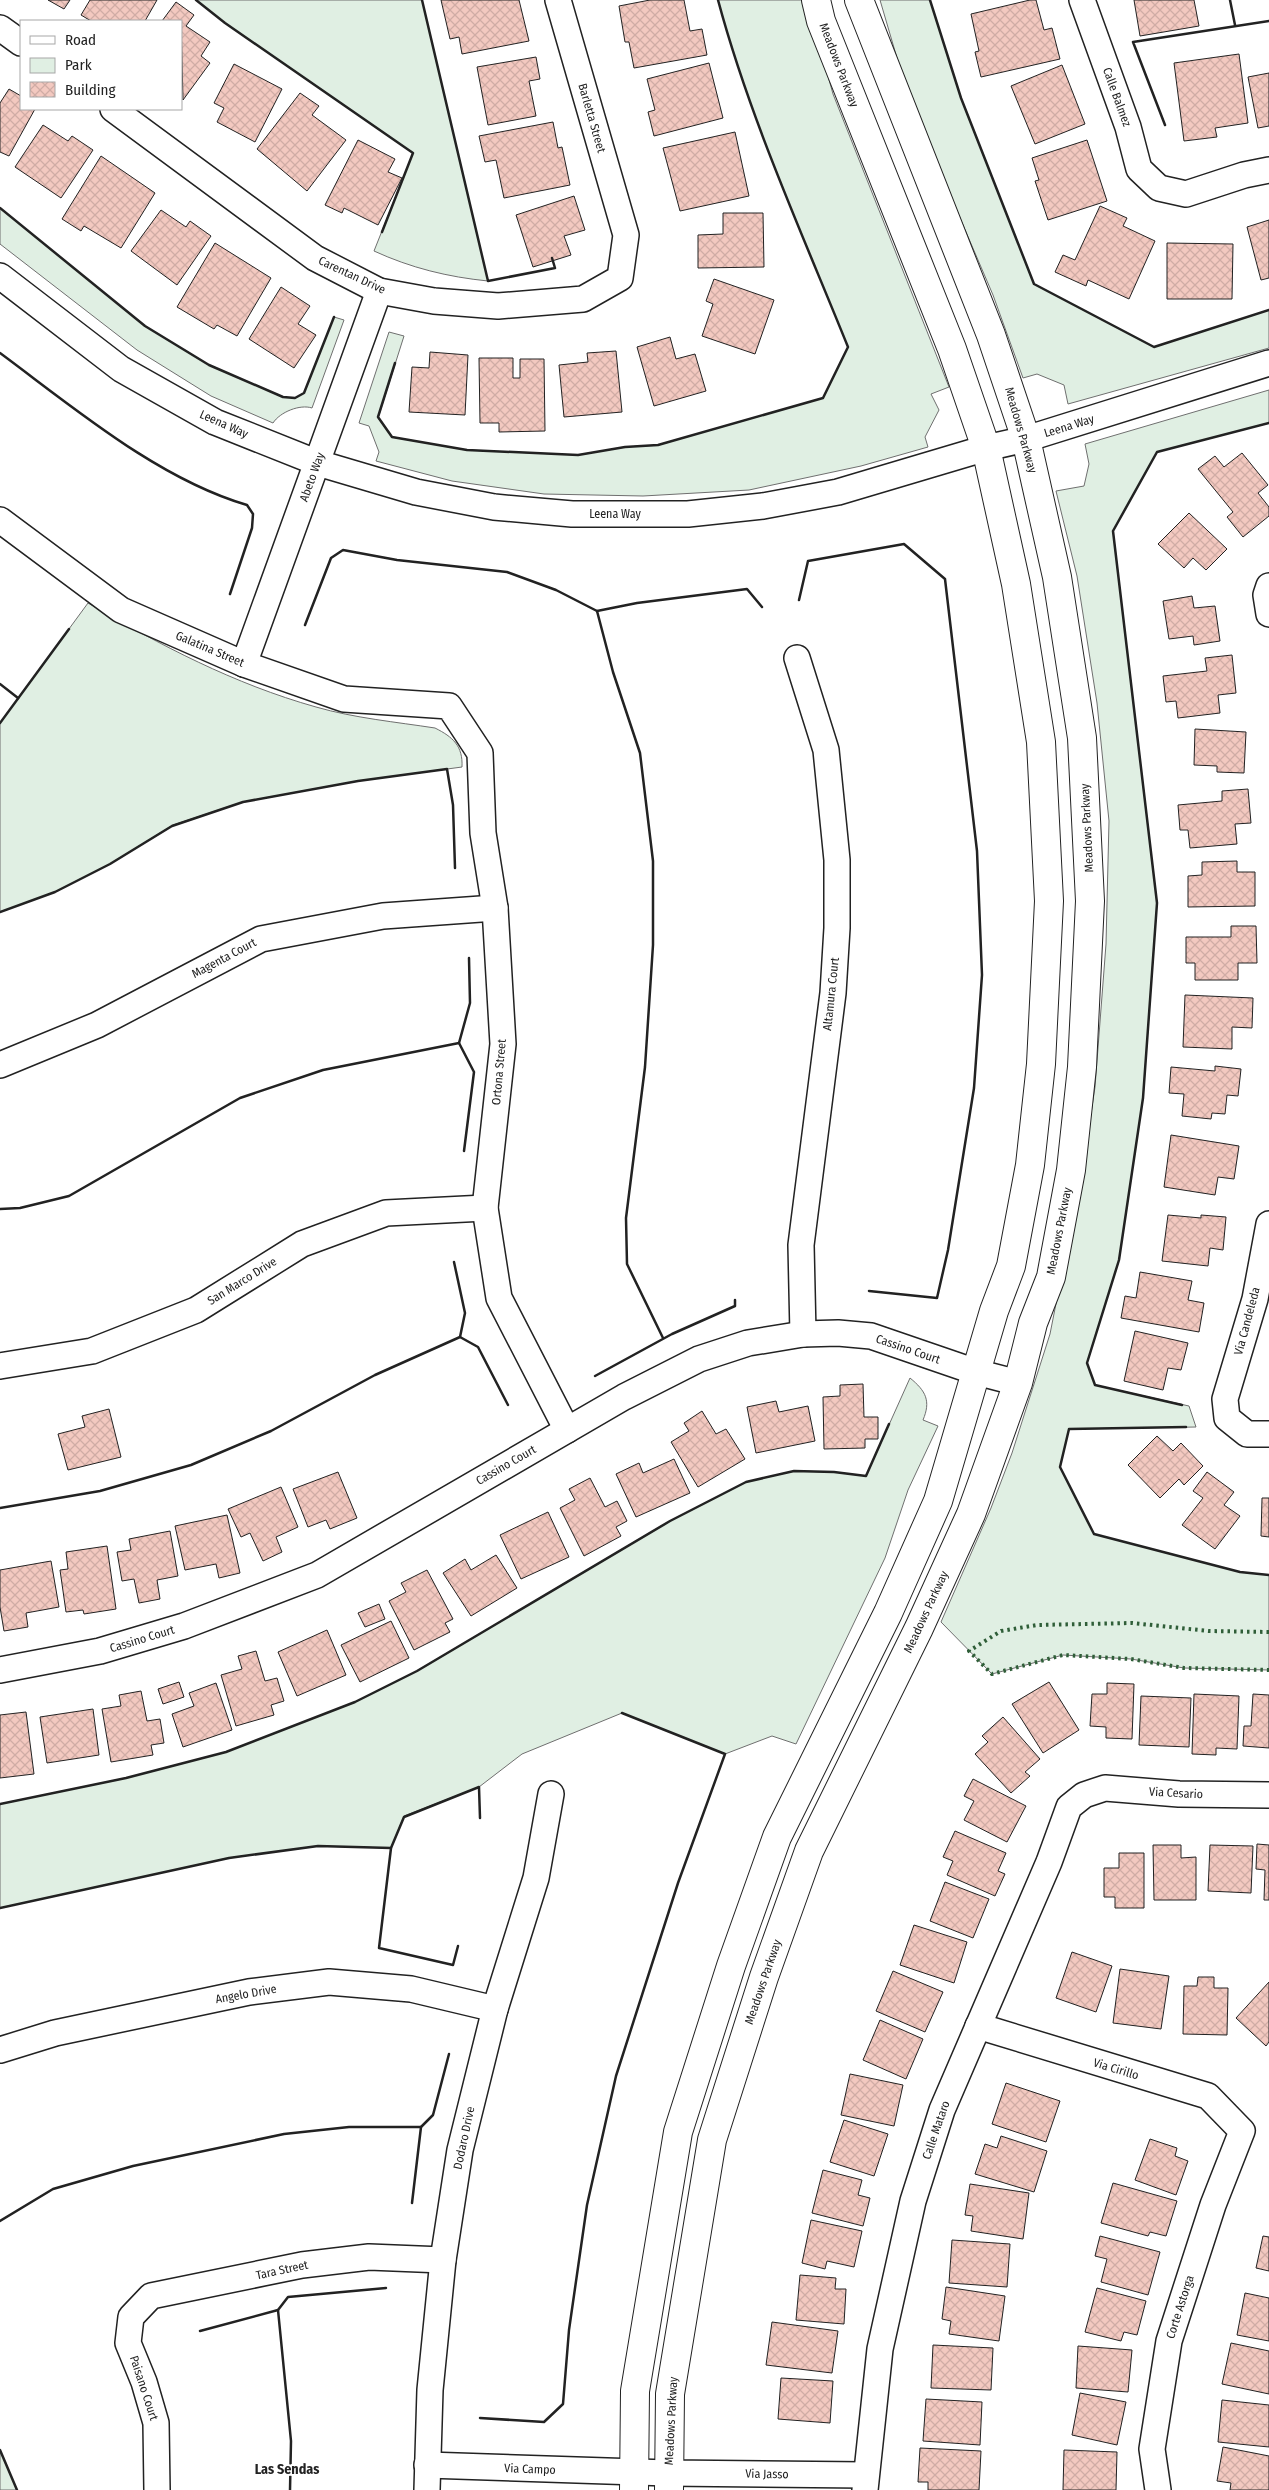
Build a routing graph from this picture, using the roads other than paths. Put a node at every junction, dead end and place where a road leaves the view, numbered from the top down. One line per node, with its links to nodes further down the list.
1 (558, 0): 9 (street, Barletta Street)
2 (816, 0): 14 (main road, Meadows Parkway)
3 (859, 0): 13 (main road, Meadows Parkway)
4 (1082, 0): 8 (street, Calle Balmez)
5 (0, 28): 6 (street)
6 (20, 42)
7 (114, 110): 11 (street, Carentan Drive)
8 (1269, 170)
9 (626, 235): 11 (street, Carentan Drive)
10 (0, 276): 15 (street, Leena Way)
11 (379, 291): 15 (street, Abeto Way)
12 (1269, 363): 13 (street, Leena Way)
13 (1026, 439): 14 (street, Leena Way); 29 (main road, Meadows Parkway)
14 (986, 448): 15 (street, Leena Way); 28 (main road, Meadows Parkway)
15 (318, 463): 20 (street, Abeto Way)
16 (0, 520): 20 (street, Galatina Street)
17 (1269, 586): 18 (street)
18 (1269, 614)
19 (797, 658): 26 (street, Altamura Court)
20 (244, 664): 21 (street, Galatina Street)
21 (449, 706): 22 (street, Ortona Street)
22 (496, 908): 23 (street, Magenta Court); 24 (street, Ortona Street)
23 (0, 1065)
24 (485, 1208): 27 (street, San Marco Drive); 30 (street, Ortona Street)
25 (1269, 1224): 31 (street, Via Candeleda)
26 (803, 1334): 28 (street, Cassino Court); 30 (street, Cassino Court)
27 (0, 1366)
28 (976, 1372): 29 (street, Cassino Court); 43 (main road, Meadows Parkway)
29 (1018, 1383): 44 (main road, Meadows Parkway)
30 (567, 1430): 32 (street, Cassino Court)
31 (1269, 1434)
32 (0, 1670)
33 (551, 1794): 36 (street, Dodaro Drive)
34 (1084, 1795): 35 (street, Via Cesario); 37 (street, Calle Mataro)
35 (1269, 1795)
36 (495, 2009): 38 (street, Angelo Drive); 40 (street, Dodaro Drive)
37 (978, 2026): 39 (street, Via Cirillo); 45 (street, Calle Mataro)
38 (0, 2050)
39 (1242, 2131): 48 (street, Corte Astorga)
40 (443, 2260): 41 (street, Tara Street); 42 (street, Dodaro Drive)
41 (131, 2317): 46 (street, Paisano Court)
42 (427, 2465): 43 (street, Via Campo); 47 (street, Dodaro Drive)
43 (633, 2481): 44 (street, Via Campo)
44 (668, 2482): 45 (street, Via Jasso)
45 (865, 2483)
46 (158, 2490)
47 (427, 2490)
48 (1158, 2490)

